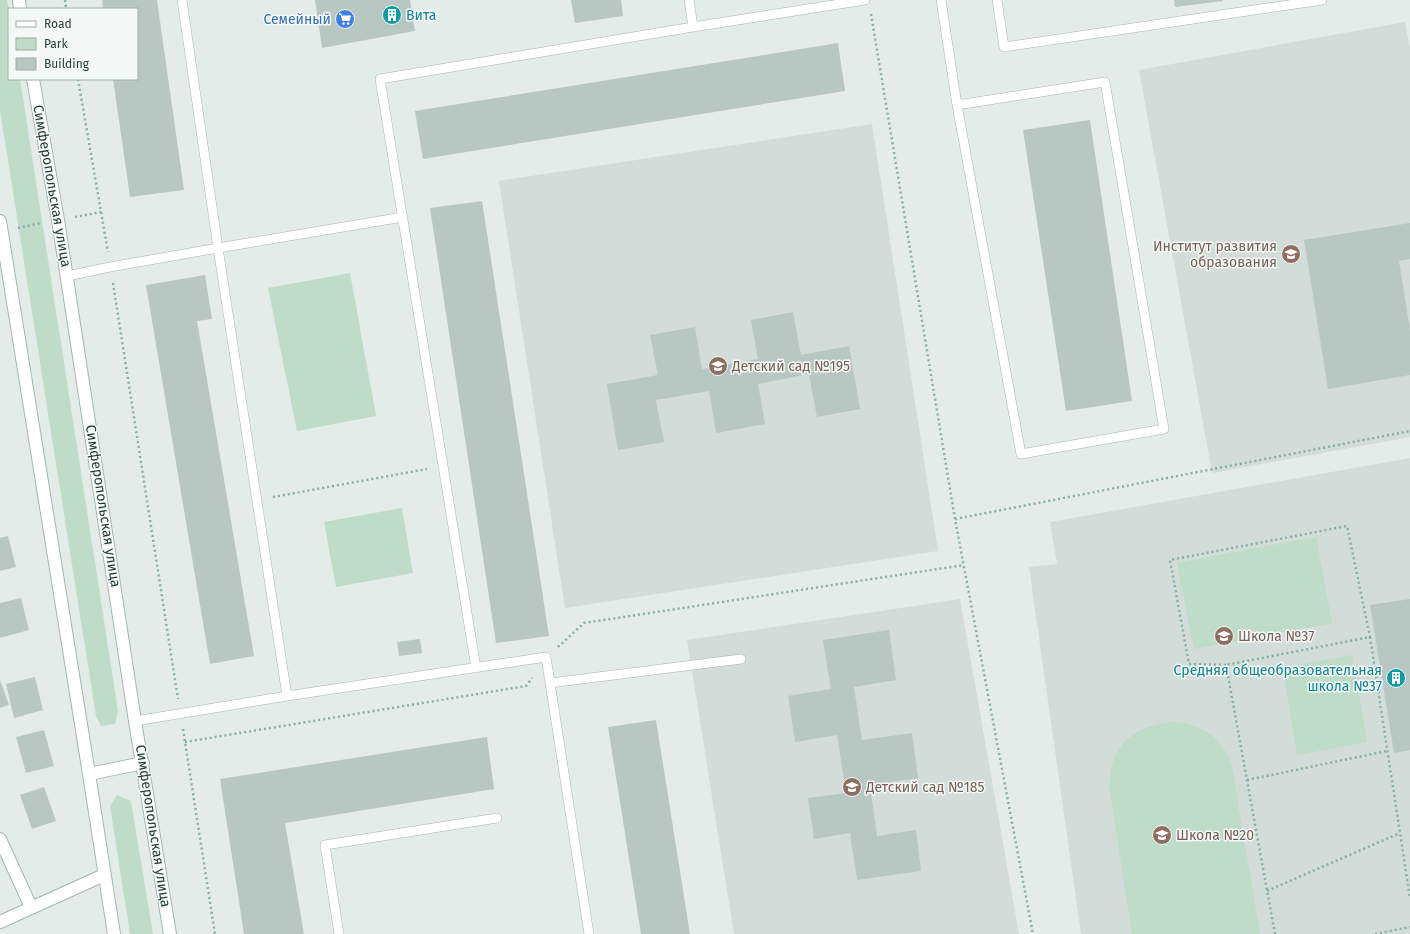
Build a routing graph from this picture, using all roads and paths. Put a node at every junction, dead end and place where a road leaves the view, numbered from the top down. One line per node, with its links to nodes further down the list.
1 (182, 0): 13 (lane)
2 (689, 0): 7 (lane)
3 (941, 0): 10 (lane)
4 (997, 0): 5 (lane)
5 (1322, 0)
6 (868, 4): 7 (lane); 19 (path)
7 (693, 27): 11 (lane)
8 (33, 80): 15 (street, Симферопольская улица)
9 (78, 80): 14 (path)
10 (957, 105): 10 (lane)
11 (403, 217): 13 (lane); 17 (lane)
12 (0, 221): 33 (street)
13 (218, 248): 14 (lane); 18 (lane)
14 (110, 267): 15 (lane); 28 (path)
15 (67, 276): 29 (street, Симферопольская улица)
16 (1410, 431): 19 (path)
17 (443, 466): 18 (path); 25 (lane)
18 (257, 499): 27 (lane)
19 (955, 520): 20 (path)
20 (964, 565): 22 (path); 49 (path)
21 (1370, 637): 24 (path); 24 (path); 31 (path)
22 (546, 658): 25 (lane); 26 (lane); 30 (path)
23 (741, 659): 26 (lane)
24 (1226, 665): 34 (path)
25 (476, 668): 27 (lane)
26 (550, 683): 48 (lane)
27 (287, 696): 28 (lane)
28 (180, 714): 29 (lane); 30 (path)
29 (135, 721): 32 (street, Симферопольская улица)
30 (185, 742): 46 (path)
31 (1387, 751): 34 (path); 36 (path)
32 (143, 763): 33 (street); 45 (street, Симферопольская улица)
33 (89, 774): 38 (street)
34 (1247, 780): 39 (path)
35 (497, 818): 47 (lane)
36 (1400, 833): 39 (path); 40 (path)
37 (0, 838): 41 (street)
38 (104, 875): 41 (street); 44 (street)
39 (1267, 891): 50 (path)
40 (1410, 898)
41 (32, 908): 42 (street)
42 (0, 922)
43 (1410, 927): 51 (path)
44 (114, 934)
45 (170, 934)
46 (215, 934)
47 (339, 934)
48 (589, 934)
49 (1033, 934)
50 (1275, 934)
51 (1375, 934)

